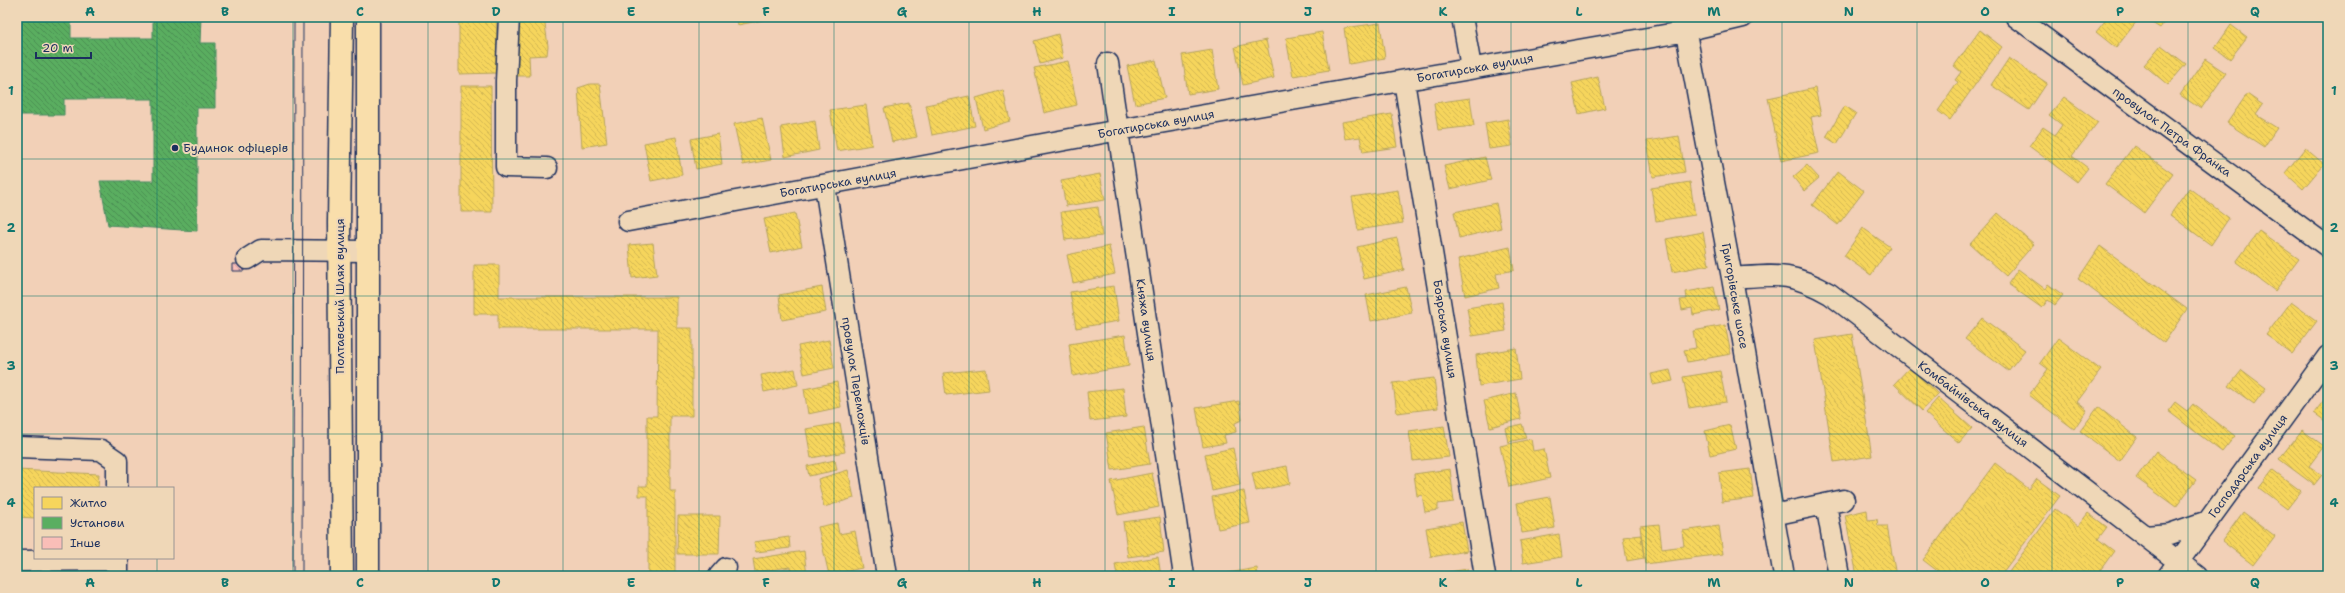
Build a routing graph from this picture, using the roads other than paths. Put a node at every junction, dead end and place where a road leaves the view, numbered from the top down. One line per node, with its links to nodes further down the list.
1 (342, 17): 16 (main road, Полтавський Шлях вулиця)
2 (368, 17): 17 (main road)
3 (509, 17): 12 (street)
4 (1462, 17): 9 (street)
5 (1743, 17): 7 (street, Богатирська вулиця)
6 (2016, 17): 15 (street, провулок Петра Франка)
7 (1684, 24): 9 (street, Богатирська вулиця); 19 (street, Григорівське шосе)
8 (1108, 63): 11 (street, Княжа вулиця)
9 (1471, 67): 10 (street, Богатирська вулиця)
10 (1404, 81): 11 (street, Богатирська вулиця); 33 (street, Боярська вулиця)
11 (1119, 130): 13 (street, Богатирська вулиця); 32 (street, Княжа вулиця)
12 (547, 168)
13 (825, 186): 14 (street, Богатирська вулиця); 31 (street, провулок Переможців)
14 (628, 221)
15 (2328, 247)
16 (340, 250): 17 (street); 18 (street); 29 (main road, Полтавський Шлях вулиця)
17 (368, 250): 30 (main road)
18 (247, 259)
19 (1732, 278): 23 (street, Григорівське шосе); 25 (street, Комбайнівська вулиця)
20 (2328, 356): 24 (street, Господарська вулиця)
21 (17, 447): 22 (street)
22 (117, 487)
23 (1773, 515): 34 (street, Григорівське шосе); 35 (street)
24 (2208, 521): 25 (street); 28 (street, Господарська вулиця)
25 (2145, 536): 28 (street, Комбайнівська вулиця)
26 (17, 561): 27 (street)
27 (118, 565)
28 (2173, 569): 36 (street, Комбайнівська вулиця)
29 (342, 576)
30 (368, 576)
31 (887, 576)
32 (1184, 576)
33 (1485, 576)
34 (1784, 576)
35 (1839, 576)
36 (2197, 576)

